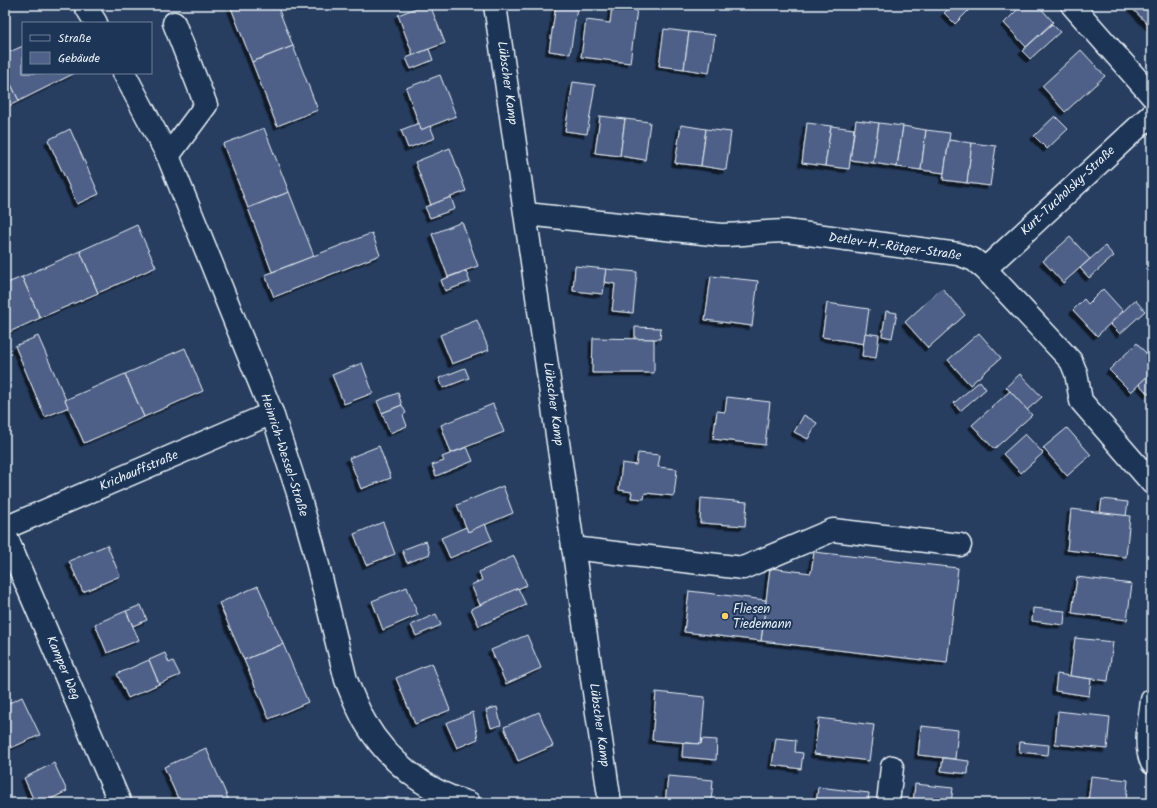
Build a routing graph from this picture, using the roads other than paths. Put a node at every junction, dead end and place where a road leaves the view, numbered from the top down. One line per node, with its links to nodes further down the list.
1 (85, 5): 4 (street)
2 (495, 5): 10 (street, Lübscher Kamp)
3 (1072, 5): 7 (street)
4 (95, 22)
5 (174, 23): 9 (street)
6 (125, 74): 9 (street, Heinrich-Wessel-Straße)
7 (1152, 96)
8 (1152, 114): 11 (street, Kurt-Tucholsky-Straße)
9 (168, 156): 12 (street, Heinrich-Wessel-Straße)
10 (526, 214): 11 (street, Detlev-H.-Rötger-Straße); 17 (street, Lübscher Kamp)
11 (985, 269): 13 (street, Detlev-H.-Rötger-Straße)
12 (272, 413): 14 (street, Krichauffstraße); 22 (street, Heinrich-Wessel-Straße)
13 (1152, 483)
14 (5, 528)
15 (5, 534): 21 (street, Kamper Weg)
16 (960, 545): 17 (street)
17 (573, 548): 23 (street, Lübscher Kamp)
18 (1152, 700): 19 (street)
19 (1152, 763)
20 (892, 767): 24 (street)
21 (120, 803)
22 (469, 803)
23 (610, 803)
24 (888, 803)

